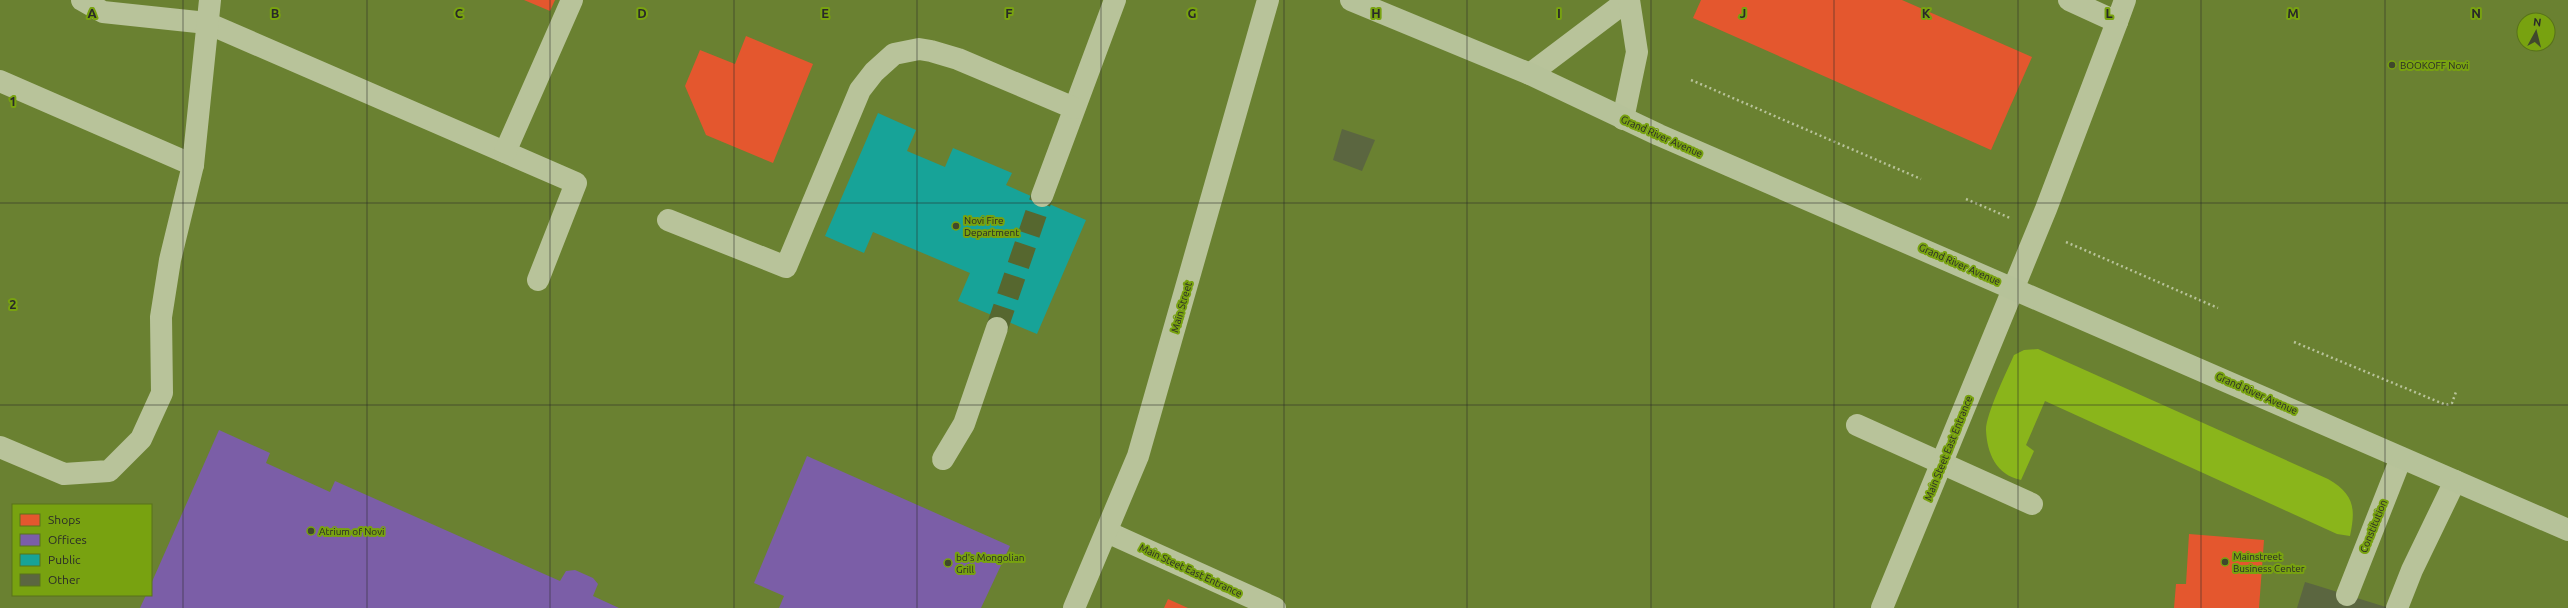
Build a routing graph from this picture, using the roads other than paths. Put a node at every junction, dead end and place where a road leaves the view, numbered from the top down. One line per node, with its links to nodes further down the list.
1 (82, 0): 11 (street)
2 (210, 0): 11 (street)
3 (572, 0): 16 (street)
4 (1115, 0): 14 (street)
5 (1268, 0): 31 (street, Main Street)
6 (1352, 0): 12 (main road, Grand River Avenue)
7 (1629, 0): 12 (street); 15 (street)
8 (2069, 0): 10 (street)
9 (2125, 0): 10 (street, Main Steet East Entrance)
10 (2117, 22): 21 (street, Main Steet East Entrance)
11 (207, 23): 16 (street); 17 (street)
12 (1530, 74): 15 (main road, Grand River Avenue)
13 (0, 81): 17 (street)
14 (1074, 108): 18 (street); 19 (street)
15 (1623, 119): 21 (main road, Grand River Avenue)
16 (505, 152): 20 (street)
17 (193, 165): 24 (street)
18 (1042, 196)
19 (668, 220)
20 (538, 280)
21 (2013, 287): 25 (main road, Grand River Avenue); 27 (street, Main Steet East Entrance)
22 (997, 328): 26 (street)
23 (1858, 426): 27 (street)
24 (0, 447)
25 (2400, 458): 28 (main road, Grand River Avenue); 32 (street, Constitution)
26 (943, 459)
27 (1941, 464): 29 (street); 35 (street, Main Steet East Entrance)
28 (2455, 481): 30 (main road, Grand River Avenue); 36 (street)
29 (2032, 504)
30 (2568, 530)
31 (1107, 532): 33 (street, Main Street); 34 (street, Main Steet East Entrance)
32 (2347, 595)
33 (1074, 608)
34 (1275, 608)
35 (1882, 608)
36 (2397, 608)

